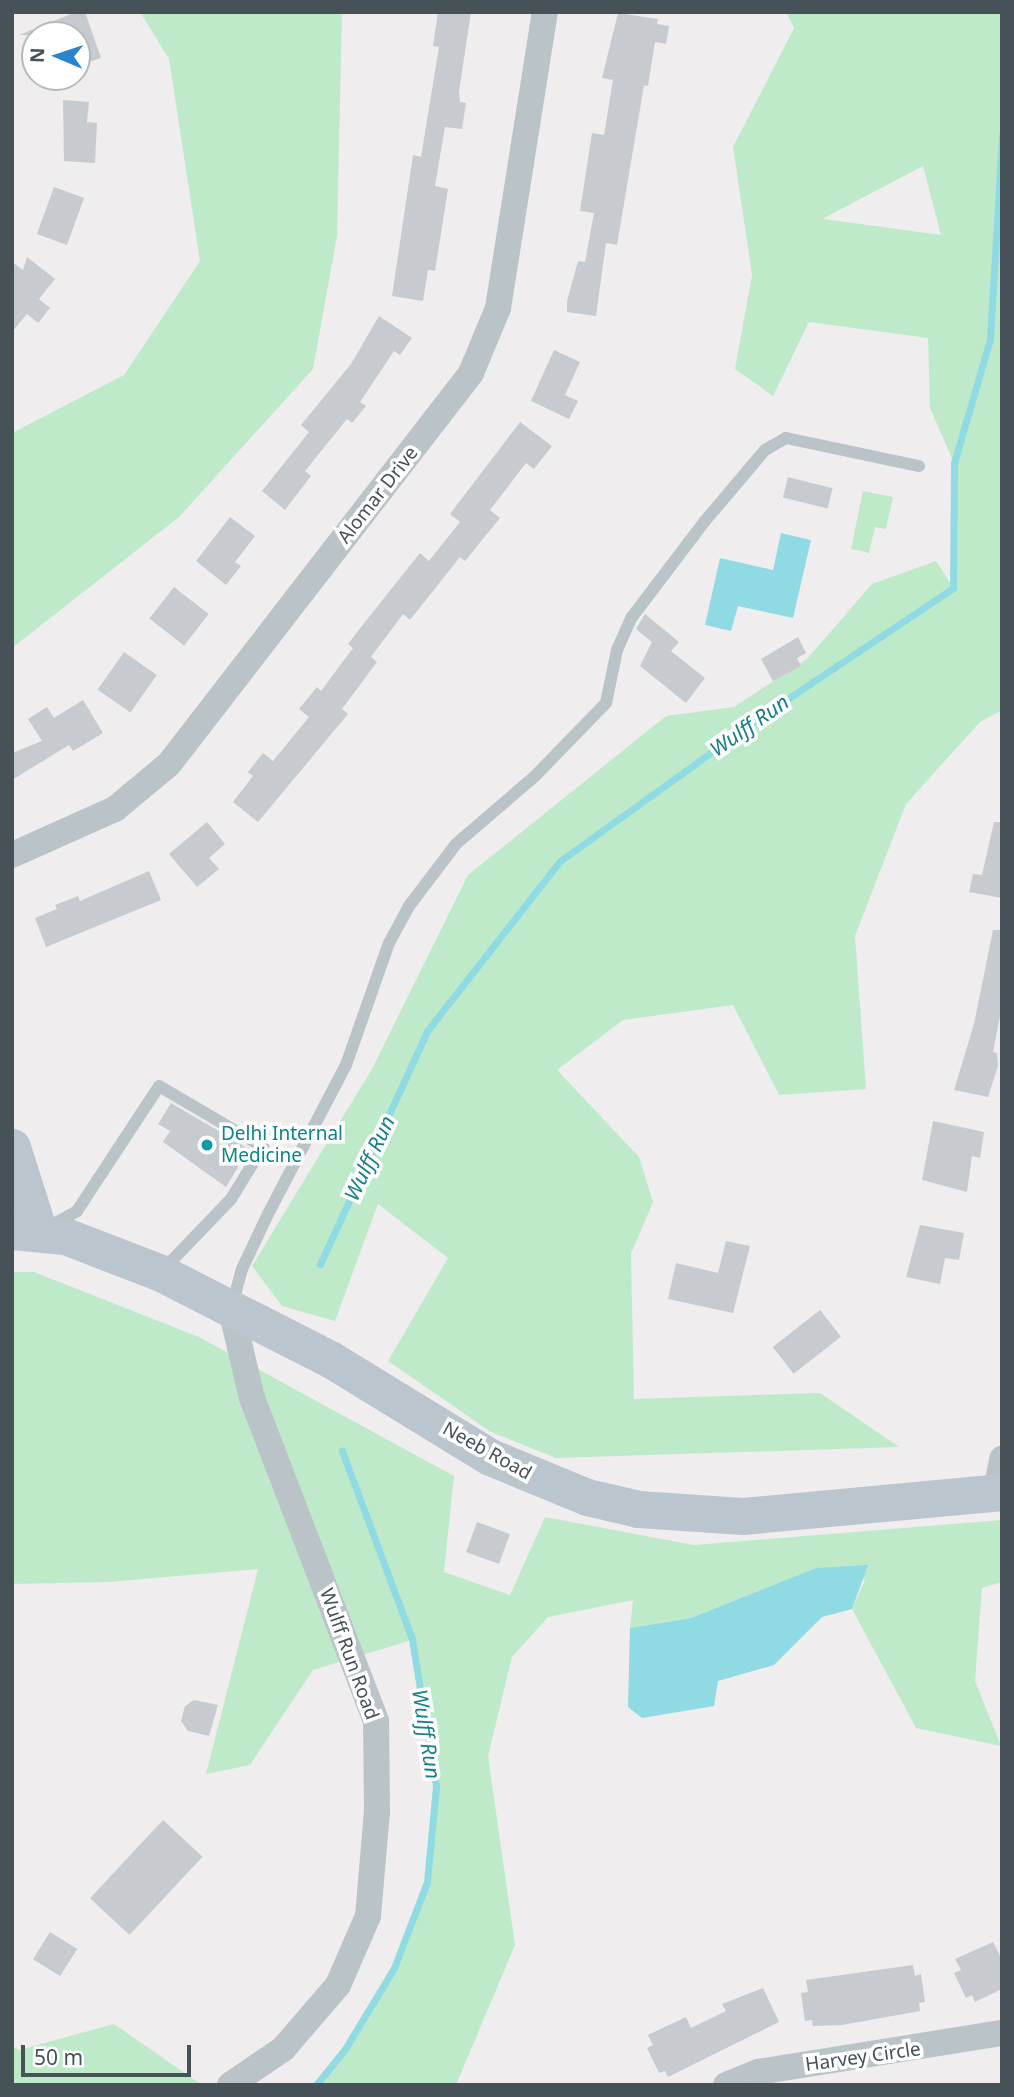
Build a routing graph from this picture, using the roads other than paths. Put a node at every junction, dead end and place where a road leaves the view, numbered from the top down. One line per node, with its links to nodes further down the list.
1 (545, 12): 3 (street, Alomar Drive)
2 (919, 466): 7 (lane)
3 (12, 855)
4 (12, 1147): 5 (street)
5 (26, 1232): 6 (street, Neeb Road); 6 (lane)
6 (161, 1273): 7 (street, Neeb Road)
7 (231, 1309): 8 (street, Neeb Road); 10 (street, Wulff Run Road)
8 (1000, 1481)
9 (1002, 2033): 11 (street, Harvey Circle)
10 (230, 2085)
11 (726, 2085)

